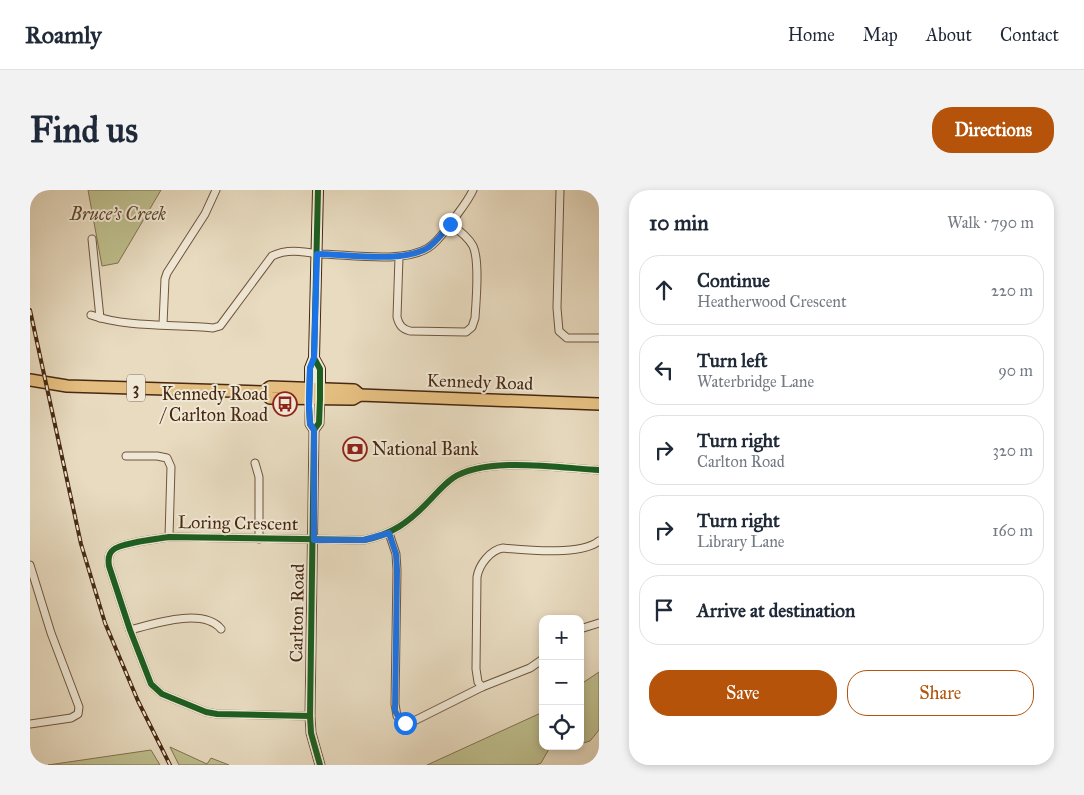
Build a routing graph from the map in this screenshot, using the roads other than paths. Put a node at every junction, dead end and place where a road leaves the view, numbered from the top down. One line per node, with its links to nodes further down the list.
1 (216, 190): 11 (street)
2 (318, 190): 7 (main road, Carlton Road)
3 (473, 190): 5 (street)
4 (560, 190): 12 (street)
5 (450, 224): 8 (street); 8 (street)
6 (92, 239): 10 (street)
7 (317, 254): 8 (street); 11 (street); 14 (main road, Carlton Road)
8 (399, 257)
9 (91, 315): 10 (street)
10 (100, 318): 11 (street)
11 (163, 324)
12 (599, 338)
13 (30, 380): 14 (main road, Kennedy Road / 3)
14 (315, 393): 15 (main road, Kennedy Road / 3); 22 (street, Carlton Road)
15 (599, 404)
16 (126, 456): 20 (street)
17 (255, 463): 21 (street)
18 (599, 470): 19 (street, Loring Crescent)
19 (389, 533): 22 (street, Loring Crescent); 30 (street)
20 (169, 537): 21 (street, Loring Crescent); 28 (street, Loring Crescent)
21 (259, 538): 22 (street, Loring Crescent)
22 (314, 540): 31 (street, Carlton Road)
23 (599, 541): 30 (street)
24 (30, 565): 32 (street)
25 (599, 623): 26 (street)
26 (584, 628)
27 (221, 629): 28 (street)
28 (130, 630): 31 (street, Loring Crescent)
29 (542, 660): 30 (street)
30 (482, 687)
31 (310, 716): 33 (street, Carlton Road)
32 (30, 724)
33 (320, 765)

